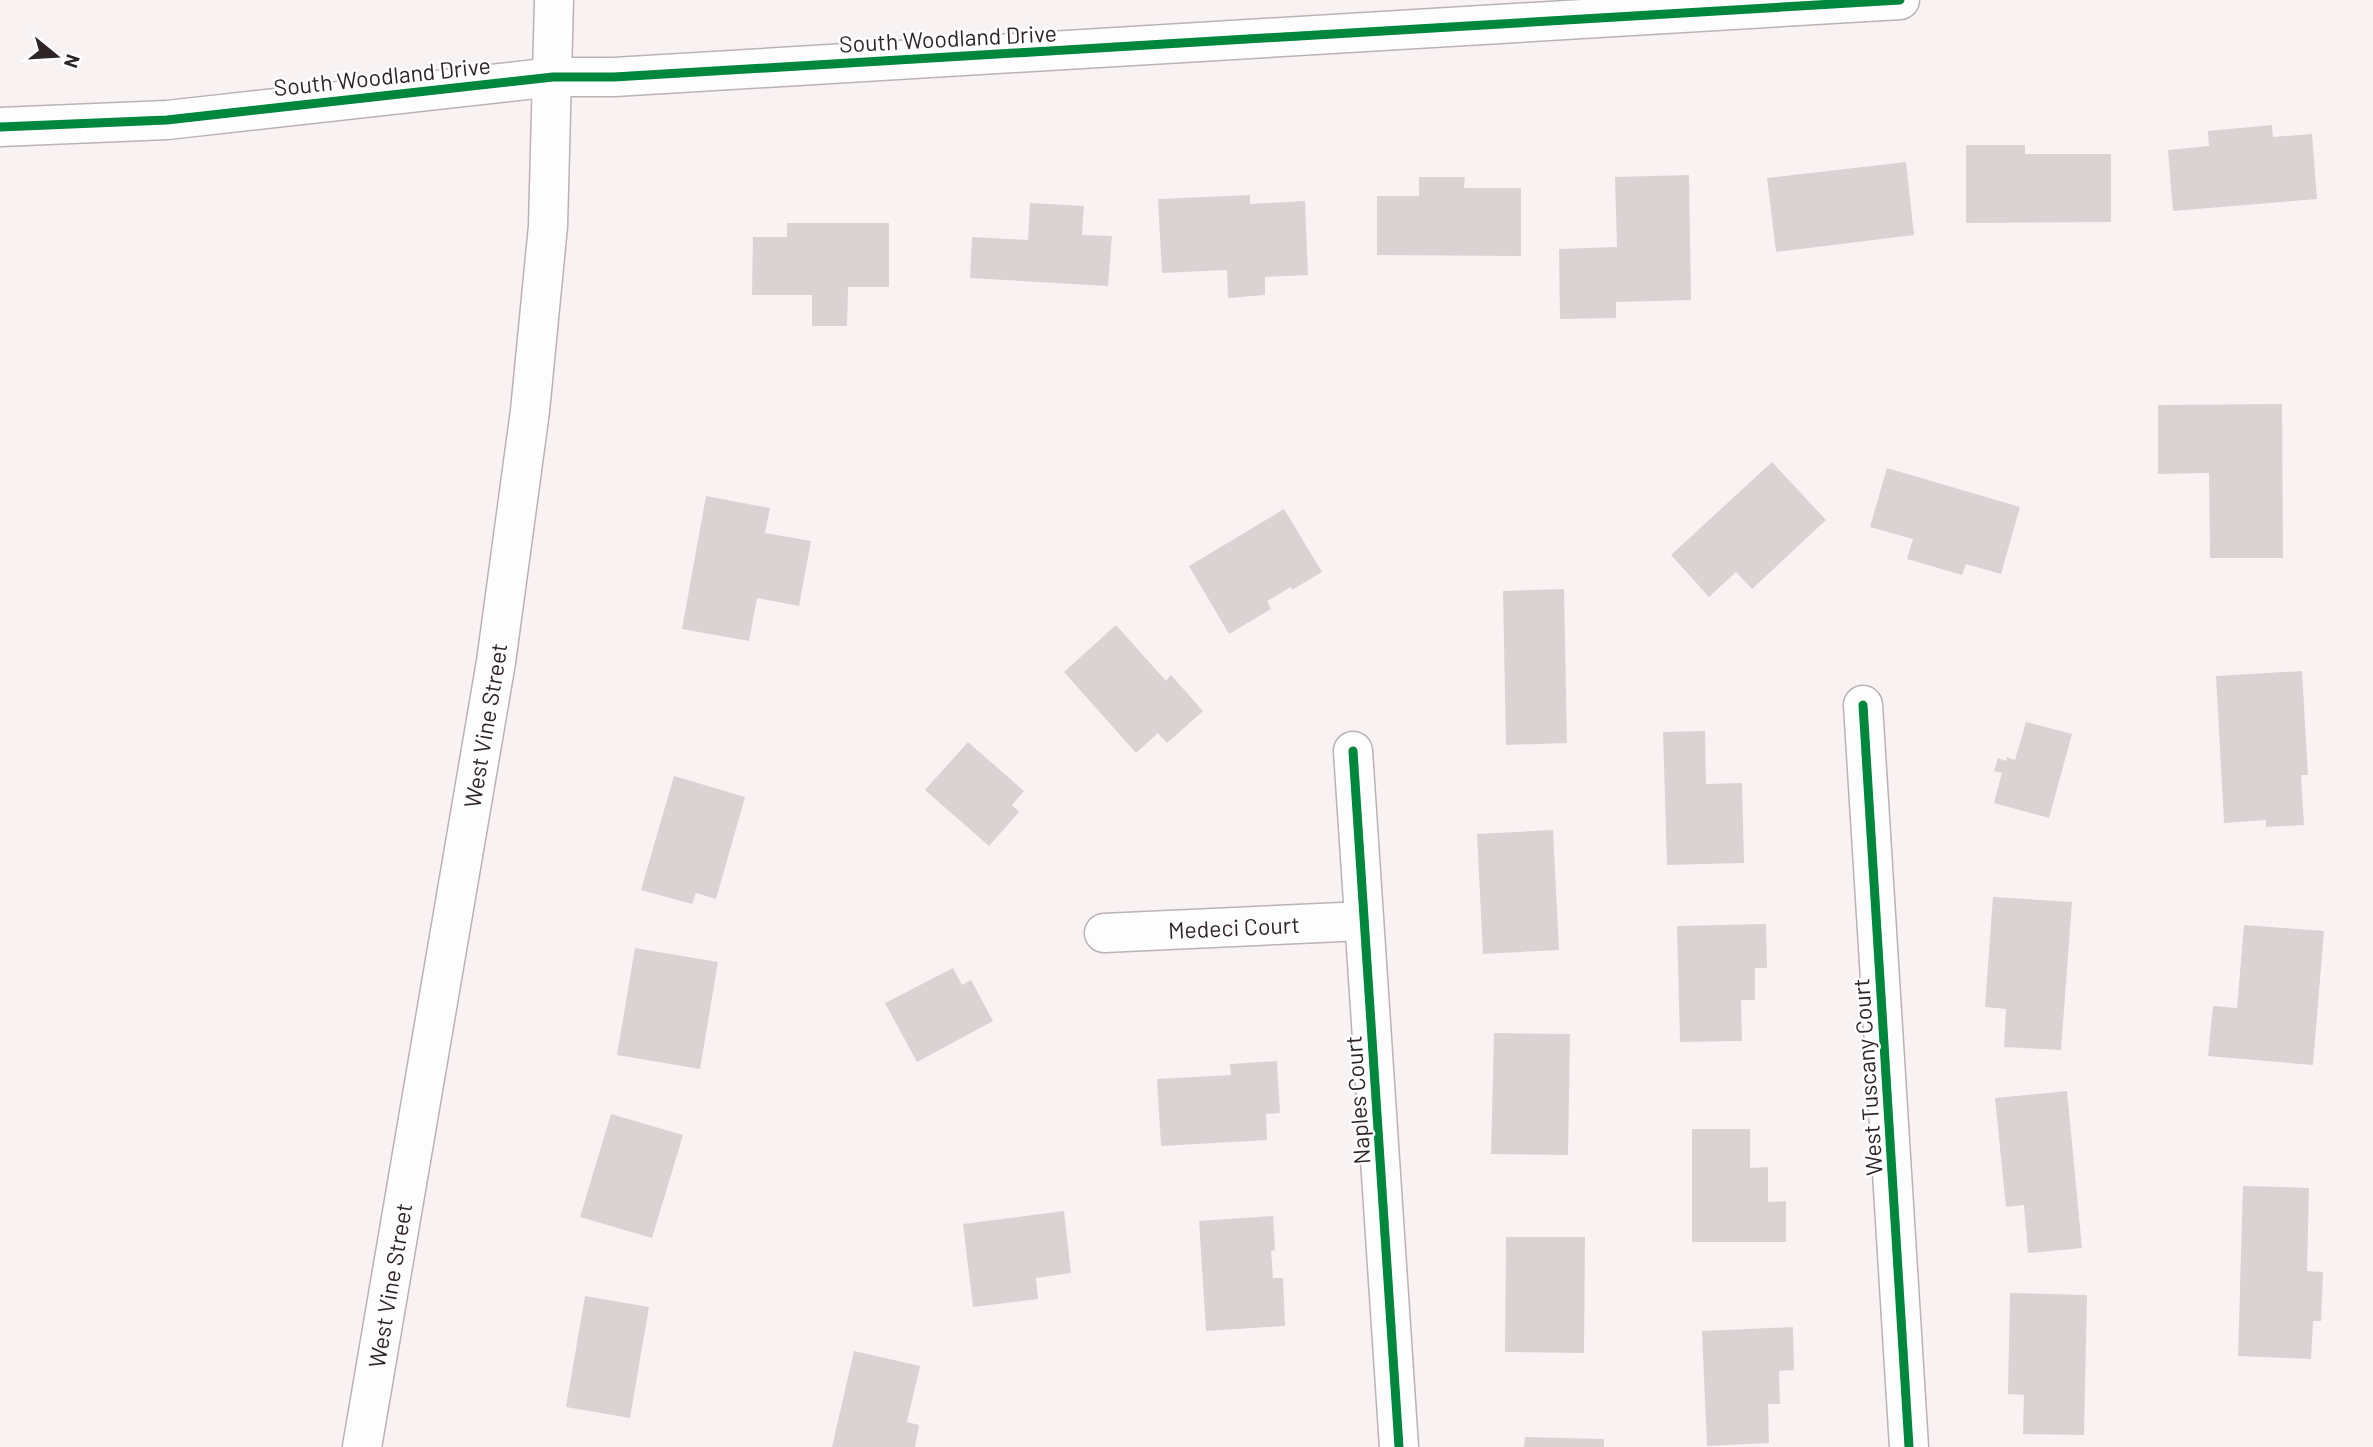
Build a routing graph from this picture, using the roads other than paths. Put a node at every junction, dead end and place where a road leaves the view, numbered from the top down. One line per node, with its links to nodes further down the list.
1 (554, 0): 3 (street, West Vine Street)
2 (1900, 0): 3 (street, South Woodland Drive)
3 (553, 77): 4 (street, South Woodland Drive); 9 (street, West Vine Street)
4 (0, 127)
5 (1863, 705): 11 (street, West Tuscany Court)
6 (1353, 751): 7 (street, Naples Court)
7 (1364, 921): 8 (street, Medeci Court); 10 (street, Naples Court)
8 (1104, 933)
9 (362, 1447)
10 (1399, 1447)
11 (1909, 1447)

